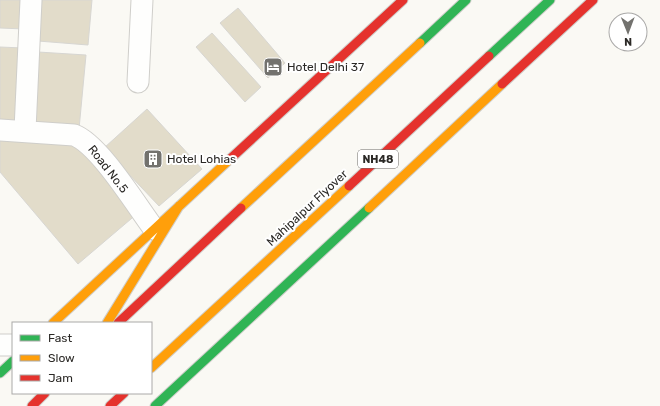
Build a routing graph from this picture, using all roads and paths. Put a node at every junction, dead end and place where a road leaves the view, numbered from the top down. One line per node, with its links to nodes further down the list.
1 (31, 0): 9 (street)
2 (142, 0): 7 (street)
3 (404, 0): 10 (main road)
4 (466, 0): 14 (main road)
5 (550, 0): 18 (main road, Mahipalpur Flyover / NH48)
6 (593, 0): 24 (main road)
7 (138, 82)
8 (0, 130): 9 (street, Road No.5)
9 (25, 130): 11 (street, Road No.5)
10 (179, 206): 11 (main road); 13 (main road)
11 (154, 229): 12 (main road)
12 (54, 322)
13 (108, 322)
14 (119, 322)
15 (0, 345): 16 (street)
16 (12, 345)
17 (12, 362): 19 (main road)
18 (152, 367)
19 (0, 373)
20 (44, 394): 22 (main road)
21 (123, 394): 23 (main road)
22 (32, 406)
23 (110, 406)
24 (155, 406)

